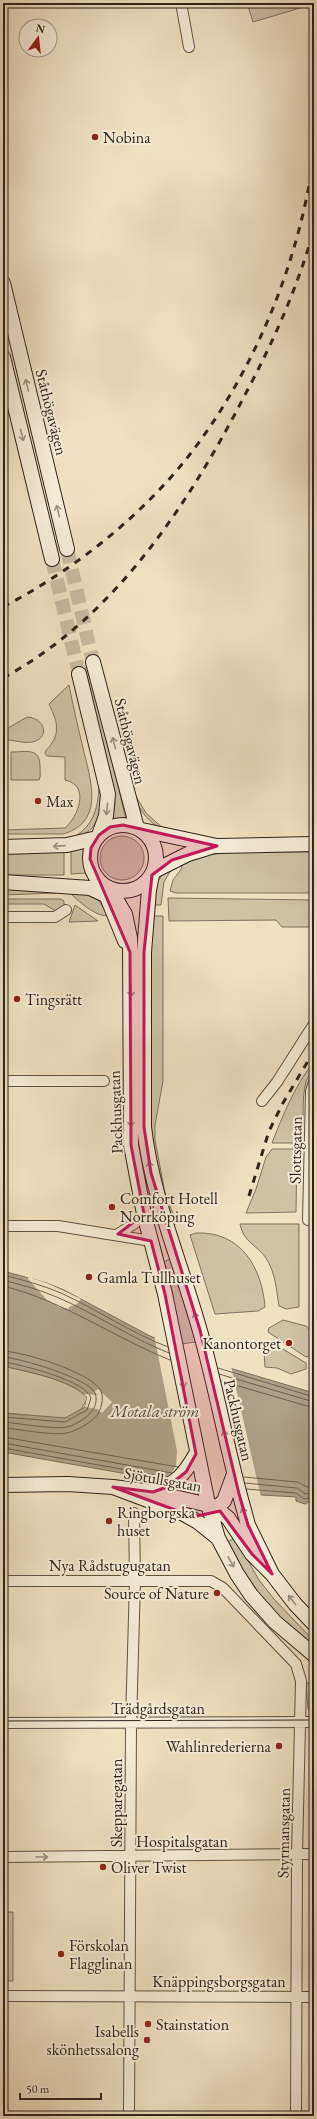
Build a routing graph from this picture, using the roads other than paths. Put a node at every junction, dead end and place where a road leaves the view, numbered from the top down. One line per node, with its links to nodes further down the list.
1 (181, 3): 2 (street)
2 (189, 47)
3 (3, 283): 5 (main road, Ståthögavägen, one-way to 3)
4 (3, 357): 6 (main road, one-way to 6)
5 (67, 549)
6 (52, 559)
7 (93, 662): 9 (main road, Ståthögavägen, one-way to 7)
8 (79, 674): 10 (main road, one-way to 10)
9 (143, 832): 10 (main road); 12 (main road); 14 (main road)
10 (98, 836): 13 (main road, one-way to 13); 17 (main road)
11 (314, 844): 12 (main road)
12 (217, 846): 14 (main road)
13 (3, 847)
14 (150, 877): 17 (main road); 31 (main road, Packhusgatan, one-way to 14)
15 (3, 879): 17 (main road)
16 (3, 882): 17 (main road)
17 (104, 887): 25 (main road, Packhusgatan, one-way to 25)
18 (66, 910): 19 (street)
19 (3, 917)
20 (314, 1024): 24 (street)
21 (3, 1081): 22 (street)
22 (104, 1081)
23 (314, 1082): 26 (street, Slottsgatan)
24 (262, 1101)
25 (144, 1214): 28 (street); 29 (main road, Packhusgatan)
26 (311, 1220)
27 (3, 1226): 28 (street)
28 (118, 1234): 29 (street)
29 (151, 1241): 30 (main road, Packhusgatan, one-way to 30)
30 (196, 1454): 34 (main road); 36 (main road, Packhusgatan)
31 (234, 1474): 35 (main road, Sjötullsgatan)
32 (3, 1485): 33 (main road)
33 (113, 1488): 34 (main road, Sjötullsgatan); 37 (main road)
34 (153, 1492): 36 (main road, Sjötullsgatan)
35 (234, 1494): 36 (main road); 40 (main road, Sjötullsgatan, one-way to 35)
36 (212, 1509): 37 (main road); 39 (main road, Sjötullsgatan); 40 (main road, Sjötullsgatan)
37 (182, 1513): 39 (main road)
38 (134, 1514): 42 (street, Skepparegatan)
39 (218, 1538): 45 (main road, Sjötullsgatan, one-way to 45)
40 (272, 1574): 44 (main road, Sjötullsgatan, one-way to 40)
41 (3, 1581): 42 (street, Nya Rådstugugatan)
42 (135, 1581): 43 (street, Nya Rådstugugatan); 46 (street, Skepparegatan)
43 (217, 1584): 47 (street, Styrmansgatan)
44 (314, 1624)
45 (314, 1655)
46 (131, 1722): 47 (street, Trädgårdsgatan); 49 (street, Trädgårdsgatan); 53 (street, Skepparegatan)
47 (300, 1722): 48 (street, Trädgårdsgatan); 50 (street, Styrmansgatan)
48 (314, 1722)
49 (3, 1723)
50 (297, 1854): 51 (street, Hospitalsgatan); 53 (street, Hospitalsgatan); 56 (street, Styrmansgatan)
51 (314, 1854)
52 (3, 1857): 53 (street, Hospitalsgatan, one-way to 53)
53 (130, 1857): 55 (street, Skepparegatan)
54 (3, 1996): 55 (street, Knäppingsborgsgatan)
55 (130, 1996): 56 (street, Knäppingsborgsgatan); 58 (street, Skepparegatan)
56 (296, 1997): 57 (street, Knäppingsborgsgatan); 59 (street, Styrmansgatan)
57 (314, 1997)
58 (129, 2116)
59 (296, 2116)

